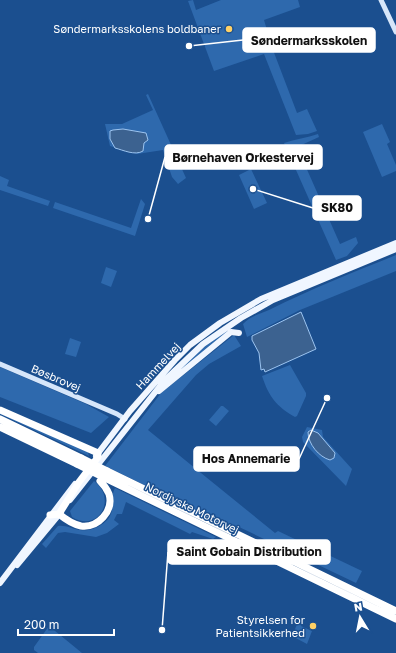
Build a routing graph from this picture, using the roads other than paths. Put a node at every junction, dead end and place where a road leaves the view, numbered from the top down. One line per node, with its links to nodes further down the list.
1 (381, 0): 2 (street)
2 (396, 32)
3 (396, 243): 11 (main road, Hammelvej)
4 (396, 249): 7 (main road, Hammelvej)
5 (239, 333): 7 (main road)
6 (0, 364): 11 (street, Bøsbrovej)
7 (148, 400): 10 (main road, Hammelvej)
8 (0, 410): 13 (highway)
9 (0, 419): 15 (highway, Nordjyske Motorvej)
10 (133, 419): 11 (main road); 14 (main road, Hammelvej)
11 (124, 421): 13 (main road, Hammelvej); 14 (main road)
12 (0, 427): 15 (highway)
13 (98, 453): 18 (highway); 19 (main road, Hammelvej)
14 (100, 462): 17 (main road, Hammelvej)
15 (78, 463): 16 (highway); 16 (highway, Nordjyske Motorvej, bridge)
16 (103, 476): 20 (highway); 22 (highway, Nordjyske Motorvej); 23 (highway, Nordjyske Motorvej)
17 (81, 487): 18 (main road, Hammelvej); 20 (highway)
18 (59, 514): 19 (highway); 20 (highway); 21 (main road, Hammelvej)
19 (50, 515): 21 (main road, Hammelvej)
20 (72, 523)
21 (0, 584)
22 (396, 611)
23 (396, 619)

